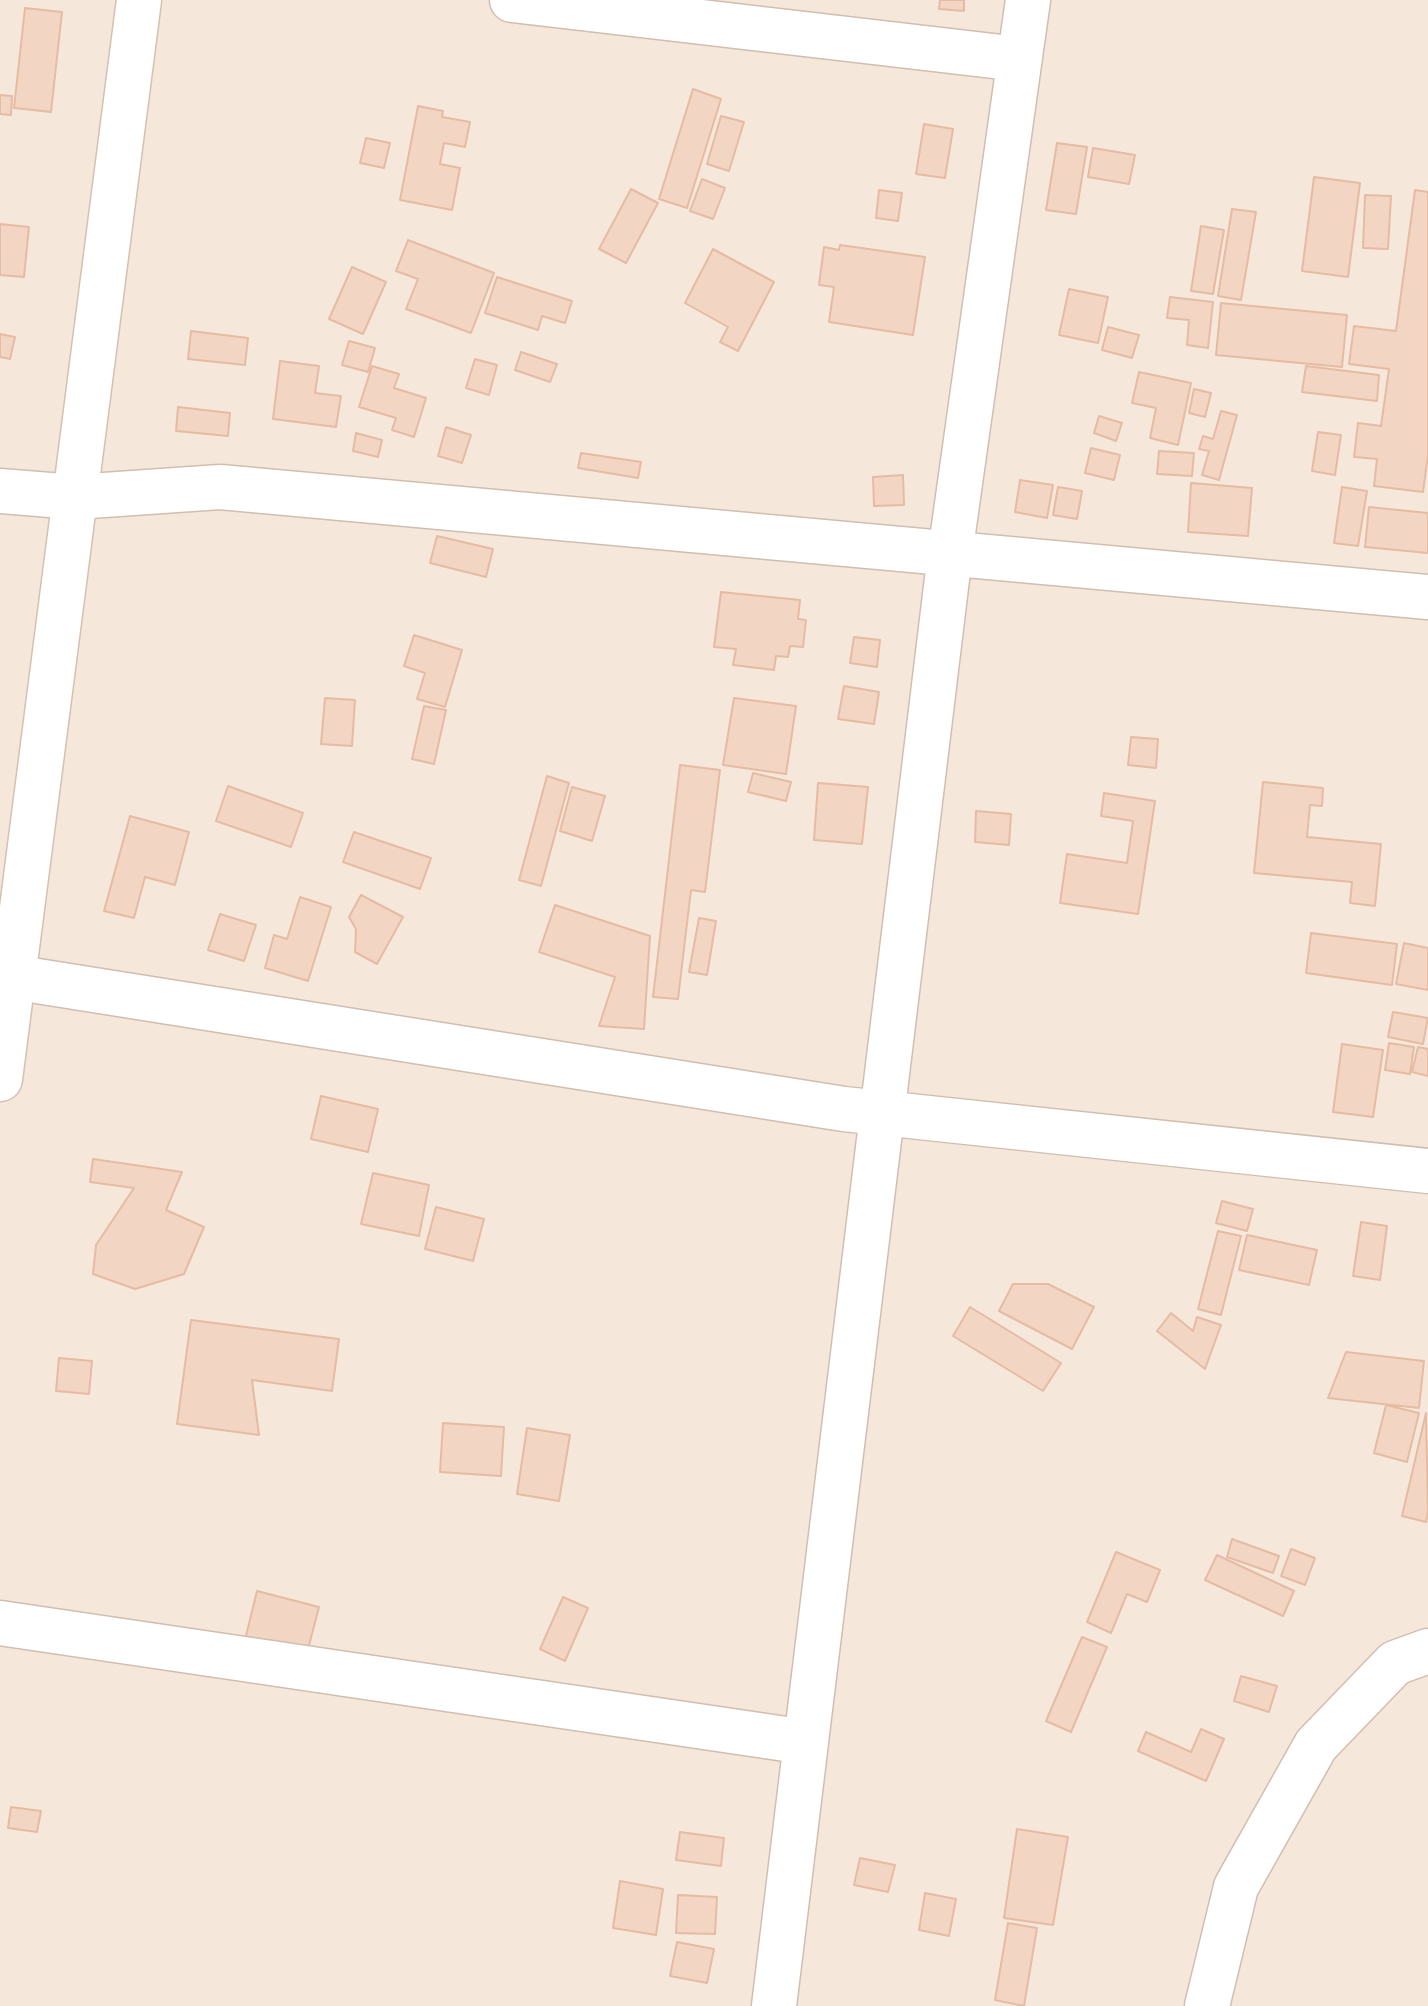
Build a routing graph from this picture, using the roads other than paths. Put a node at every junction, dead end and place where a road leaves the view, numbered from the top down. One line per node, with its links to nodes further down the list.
1 (139, 0): 6 (street)
2 (512, 0): 4 (street)
3 (1028, 0): 4 (street)
4 (1019, 59): 7 (street)
5 (0, 491): 6 (street)
6 (75, 497): 7 (street); 9 (street)
7 (950, 554): 8 (street); 12 (street)
8 (1428, 597)
9 (12, 977): 10 (street); 12 (street)
10 (3, 1026): 11 (street)
11 (0, 1079)
12 (882, 1113): 13 (street); 16 (street)
13 (1428, 1171)
14 (0, 1623): 16 (street)
15 (1428, 1651): 18 (street)
16 (806, 1742): 17 (street)
17 (774, 2006)
18 (1207, 2006)

